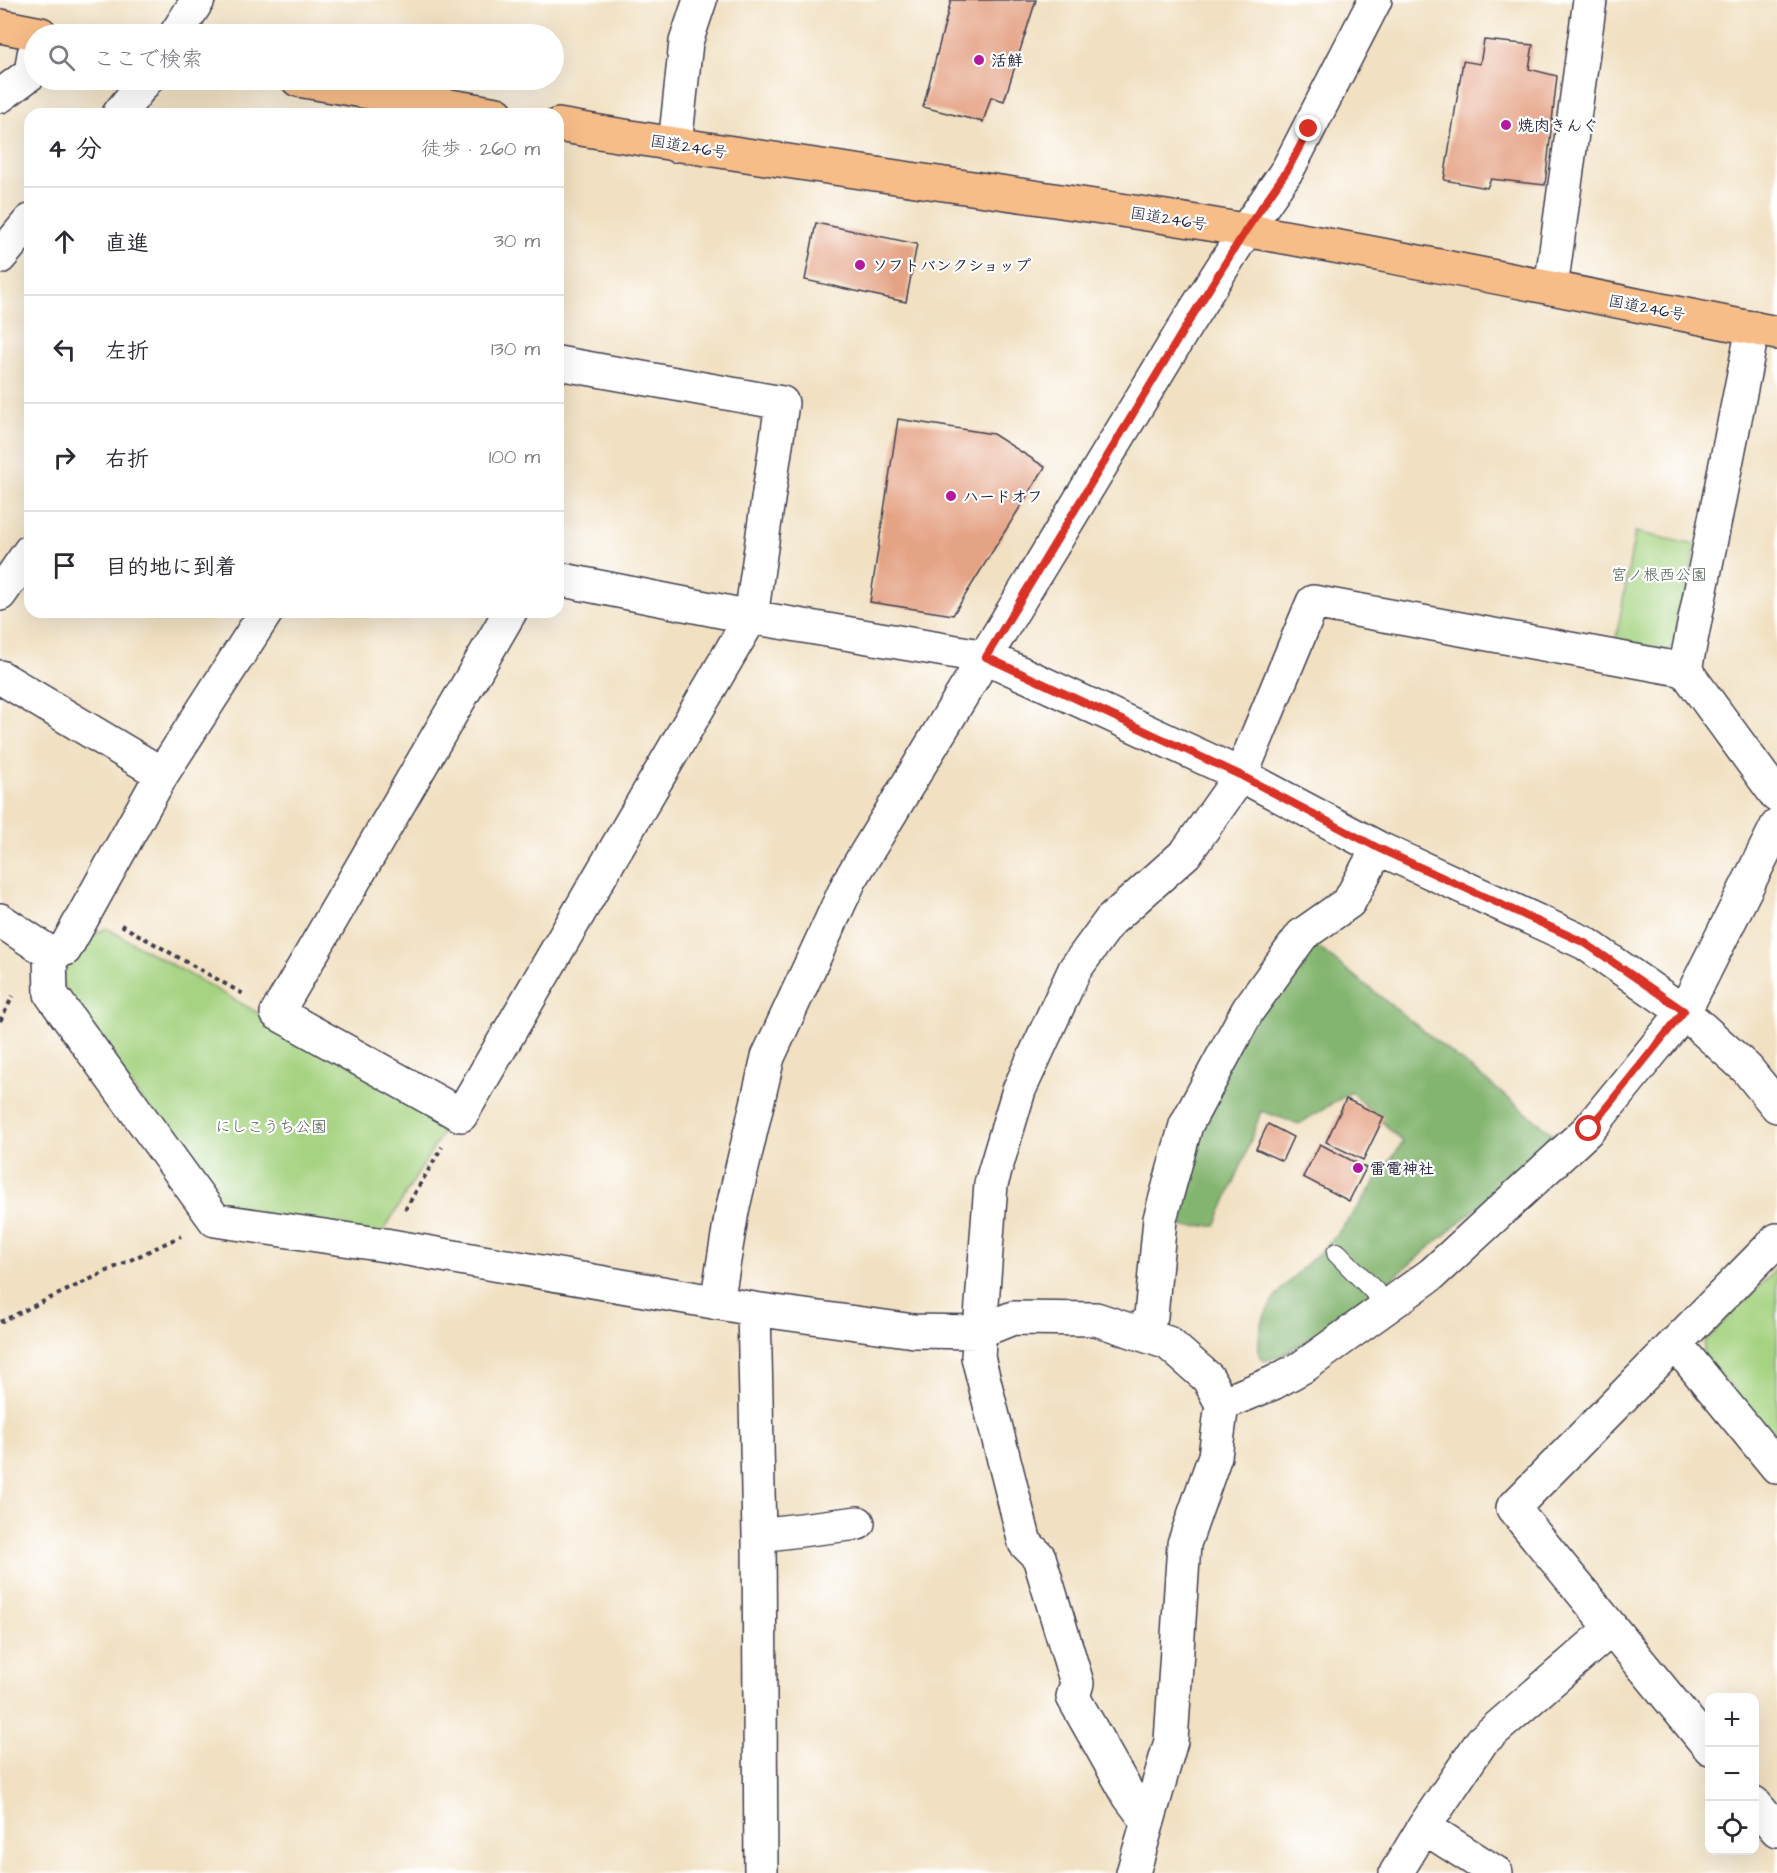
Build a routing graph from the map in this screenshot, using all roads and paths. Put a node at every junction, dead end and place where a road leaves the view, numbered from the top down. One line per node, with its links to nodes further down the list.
1 (198, 0): 5 (street)
2 (700, 0): 15 (street)
3 (1375, 0): 17 (street)
4 (1590, 0): 19 (street)
5 (182, 24)
6 (0, 26): 7 (highway)
7 (24, 31)
8 (24, 79): 11 (street)
9 (138, 90): 12 (street)
10 (357, 90): 13 (highway)
11 (0, 96)
12 (124, 108)
13 (462, 108)
14 (564, 126): 15 (highway, 国道246号)
15 (675, 145): 17 (highway, 国道246号)
16 (24, 228): 18 (street)
17 (1246, 230): 19 (highway, 国道246号); 28 (street)
18 (0, 256)
19 (1551, 288): 20 (highway, 国道246号)
20 (1765, 330): 29 (street)
21 (564, 364): 25 (street)
22 (24, 559): 24 (street)
23 (564, 580): 25 (street)
24 (0, 594)
25 (751, 617): 28 (street); 42 (street)
26 (262, 618): 31 (street)
27 (507, 618): 40 (street)
28 (986, 657): 32 (street); 47 (street)
29 (1685, 670): 32 (street); 33 (street)
30 (0, 677): 31 (street)
31 (162, 774): 36 (street)
32 (1240, 775): 35 (street); 51 (street)
33 (1777, 796)
34 (1777, 826): 39 (street)
35 (1378, 848): 39 (street); 52 (street)
36 (89, 907): 38 (street); 40 (path)
37 (0, 920): 38 (street)
38 (50, 953): 43 (street)
39 (1684, 1011): 41 (street); 48 (street)
40 (277, 1013): 42 (street)
41 (1777, 1106)
42 (461, 1115): 45 (path)
43 (215, 1220): 45 (street); 50 (path)
44 (1777, 1240): 53 (street)
45 (385, 1245): 47 (street)
46 (1337, 1253): 48 (lane)
47 (717, 1303): 49 (street)
48 (1388, 1305): 54 (street)
49 (754, 1309): 51 (street); 57 (street)
50 (0, 1322)
51 (978, 1332): 52 (street); 61 (street)
52 (1141, 1333): 54 (street)
53 (1675, 1343): 55 (street); 58 (street)
54 (1222, 1404): 61 (street)
55 (1777, 1467)
56 (858, 1523): 57 (street)
57 (759, 1535): 64 (street)
58 (1611, 1629): 59 (street); 62 (street)
59 (1709, 1747)
60 (1759, 1808): 63 (street)
61 (1148, 1820): 65 (street)
62 (1424, 1827): 66 (street); 67 (street)
63 (1777, 1830)
64 (761, 1873)
65 (1133, 1873)
66 (1396, 1873)
67 (1496, 1873)

